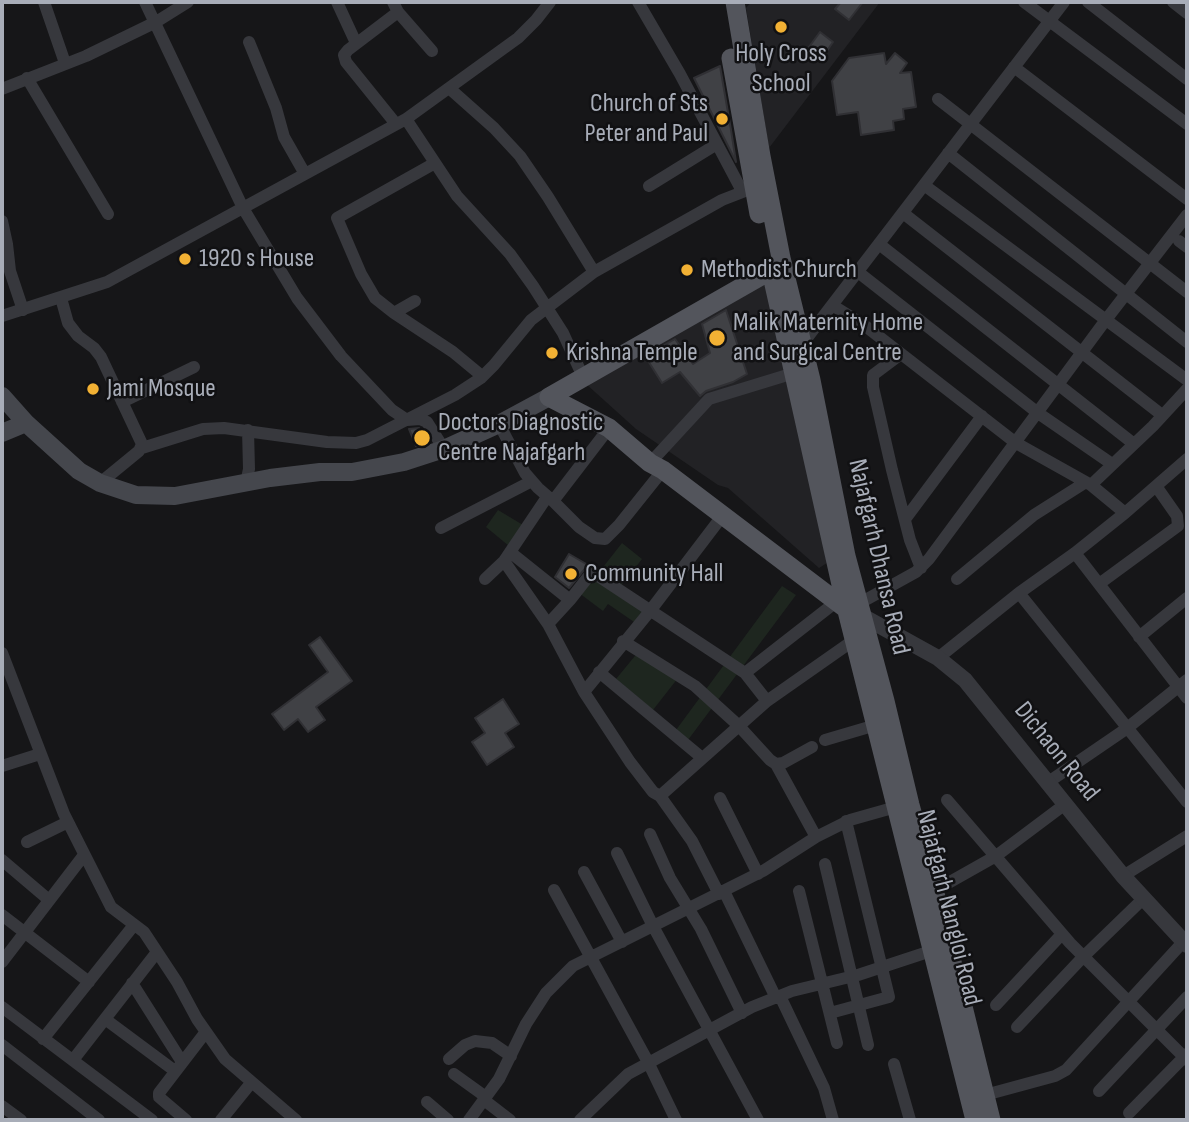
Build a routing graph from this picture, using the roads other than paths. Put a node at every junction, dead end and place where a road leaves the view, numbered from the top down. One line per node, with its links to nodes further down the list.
1 (44, 2): 20 (street)
2 (145, 2): 16 (street)
3 (188, 2): 16 (street)
4 (338, 2): 18 (street)
5 (550, 2): 24 (street)
6 (638, 2): 30 (street)
7 (722, 2): 36 (main road)
8 (735, 2): 45 (main road, Najafgarh Dhansa Road)
9 (1024, 2): 15 (street)
10 (1064, 2): 15 (street)
11 (1088, 2): 23 (street)
12 (1173, 2): 14 (street)
13 (394, 4): 18 (street); 19 (street)
14 (1187, 13)
15 (1049, 21): 21 (street); 29 (street)
16 (156, 22): 20 (street); 38 (street)
17 (249, 42): 33 (street)
18 (356, 43): 27 (street)
19 (432, 51)
20 (65, 63): 22 (street)
21 (1014, 68): 28 (street); 37 (street)
22 (27, 78): 25 (street); 40 (street)
23 (1187, 79)
24 (449, 88): 27 (street); 46 (street)
25 (2, 89)
26 (938, 99): 28 (street)
27 (401, 121): 32 (street); 33 (street)
28 (971, 124): 31 (street); 44 (street)
29 (1187, 124)
30 (717, 144): 35 (street); 36 (street)
31 (948, 153): 34 (street); 49 (street)
32 (435, 163): 53 (street); 55 (street)
33 (304, 174): 38 (street)
34 (924, 185): 39 (street); 57 (street)
35 (649, 186)
36 (748, 190): 45 (main road); 46 (street)
37 (1187, 200)
38 (243, 208): 50 (street); 75 (street)
39 (903, 213): 43 (street); 61 (street)
40 (108, 214)
41 (1187, 215): 44 (street)
42 (2, 221): 54 (street)
43 (879, 244): 47 (street); 67 (street)
44 (1151, 264): 48 (street); 49 (street)
45 (776, 266): 59 (main road, Najafgarh Dhansa Road); 63 (main road); 65 (main road)
46 (594, 272): 53 (street)
47 (858, 272): 52 (street); 72 (street)
48 (1187, 292)
49 (1126, 295): 57 (street); 58 (street)
50 (61, 298): 54 (street); 71 (street)
51 (415, 301): 55 (street)
52 (832, 305): 59 (street); 60 (street)
53 (547, 306): 64 (street); 65 (street)
54 (23, 310): 56 (street)
55 (394, 313): 64 (street)
56 (2, 316)
57 (1105, 321): 61 (street); 66 (street)
58 (1187, 342)
59 (803, 343): 109 (main road, Najafgarh Dhansa Road)
60 (901, 354): 74 (street); 96 (street)
61 (1082, 354): 67 (street); 73 (street)
62 (194, 367): 71 (street)
63 (794, 373): 87 (street); 109 (main road)
64 (482, 376): 75 (street)
65 (584, 379): 70 (main road)
66 (1187, 380)
67 (1058, 385): 72 (street); 82 (street)
68 (1187, 389): 73 (street)
69 (2, 396): 76 (main road)
70 (549, 397): 77 (main road); 78 (main road, Dichaon Road)
71 (122, 402): 83 (street)
72 (1038, 412): 81 (street); 86 (street)
73 (1163, 415): 82 (street)
74 (982, 416): 81 (street); 96 (street)
75 (407, 420): 79 (street); 84 (street)
76 (26, 423): 80 (main road); 90 (main road)
77 (499, 424): 84 (main road); 88 (street)
78 (609, 428): 87 (main road, Dichaon Road); 93 (street)
79 (248, 430): 83 (street); 89 (street)
80 (2, 433)
81 (1016, 443): 91 (street); 102 (street)
82 (1134, 444): 86 (street)
83 (142, 447): 90 (street)
84 (444, 449): 89 (main road)
85 (1187, 459): 92 (street)
86 (1112, 464): 91 (street)
87 (657, 467): 93 (street); 95 (main road, Dichaon Road)
88 (532, 481): 93 (street); 98 (street)
89 (246, 482): 90 (main road)
90 (100, 483)
91 (1088, 483): 94 (street); 104 (street)
92 (1156, 486): 94 (street); 97 (street)
93 (550, 499): 101 (street)
94 (1125, 513): 100 (street)
95 (723, 515): 109 (main road, Dichaon Road); 110 (street)
96 (906, 518): 102 (street)
97 (1179, 521): 99 (street); 105 (street)
98 (441, 528)
99 (1187, 532)
100 (1075, 554): 105 (street); 106 (street)
101 (507, 556): 103 (street); 108 (street); 111 (street)
102 (921, 568): 109 (street)
103 (485, 579)
104 (957, 579)
105 (1099, 584): 112 (street)
106 (1019, 593): 116 (street); 126 (street)
107 (1187, 598): 112 (street)
108 (570, 600): 110 (street); 111 (street)
109 (851, 608): 113 (main road, Najafgarh Nangloi Road); 116 (street, Dichaon Road); 118 (street); 156 (main road, Najafgarh Dhansa Road)
110 (650, 611): 114 (street); 118 (street)
111 (548, 624): 121 (street)
112 (1139, 637): 120 (street)
113 (854, 640): 123 (street); 124 (main road, Najafgarh Nangloi Road)
114 (623, 641): 117 (street); 125 (street)
115 (2, 653): 119 (street)
116 (939, 658): 133 (street, Dichaon Road)
117 (599, 672): 121 (street); 130 (street)
118 (745, 673): 123 (street)
119 (7, 682): 129 (street)
120 (1183, 683): 122 (street); 126 (street)
121 (584, 692): 134 (street)
122 (1187, 698)
123 (767, 701): 125 (street)
124 (874, 716): 127 (street); 139 (main road, Najafgarh Nangloi Road)
125 (738, 725): 130 (street); 131 (street)
126 (1126, 729): 133 (street); 137 (street)
127 (825, 740)
128 (812, 747): 131 (street)
129 (40, 754): 132 (street); 141 (street)
130 (701, 757): 134 (street)
131 (776, 764): 144 (street)
132 (2, 766)
133 (1047, 783): 138 (street, Dichaon Road)
134 (660, 796): 157 (street)
135 (720, 798): 152 (street)
136 (947, 800): 148 (street)
137 (1187, 802)
138 (1064, 805): 148 (street); 153 (street, Dichaon Road)
139 (895, 807): 140 (street); 168 (main road, Najafgarh Nangloi Road)
140 (846, 821): 144 (street); 173 (street)
141 (68, 822): 145 (street); 147 (street)
142 (650, 835): 160 (street)
143 (1187, 835): 153 (street)
144 (816, 837): 152 (street)
145 (27, 842)
146 (617, 853): 163 (street)
147 (84, 855): 159 (street); 162 (street)
148 (996, 856): 156 (street); 165 (street)
149 (2, 860): 159 (street)
150 (825, 864): 174 (street)
151 (584, 872): 166 (street)
152 (758, 874): 157 (street)
153 (1124, 876): 158 (street, Dichaon Road)
154 (554, 890): 170 (street)
155 (799, 891): 177 (street)
156 (934, 891): 168 (main road, Najafgarh Dhansa Road)
157 (721, 892): 160 (street); 178 (street)
158 (1144, 898): 167 (street, Dichaon Road); 171 (street)
159 (49, 900): 164 (street)
160 (689, 909): 163 (street); 184 (street)
161 (2, 915): 164 (street)
162 (134, 925): 169 (street); 175 (street)
163 (653, 926): 166 (street); 188 (street)
164 (25, 933): 172 (street); 175 (street)
165 (1062, 934): 171 (street); 181 (street)
166 (622, 942): 170 (street)
167 (1186, 943): 180 (street)
168 (940, 948): 173 (street); 205 (main road, Najafgarh Dhansa Road); 224 (main road, Najafgarh Nangloi Road)
169 (156, 952): 176 (street); 190 (street)
170 (592, 957): 195 (street); 199 (street)
171 (1083, 957): 180 (street); 187 (street)
172 (2, 962)
173 (882, 967): 174 (street); 182 (street)
174 (852, 976): 177 (street); 182 (street)
175 (89, 982): 191 (street)
176 (132, 983): 186 (street); 201 (street)
177 (823, 984): 178 (street); 185 (street)
178 (778, 997): 184 (street); 222 (street)
179 (1187, 997): 189 (street)
180 (1129, 1001): 189 (street); 205 (street)
181 (996, 1005)
182 (860, 1006): 185 (street); 194 (street)
183 (2, 1007): 191 (street)
184 (741, 1013): 188 (street)
185 (830, 1013): 192 (street)
186 (105, 1019): 198 (street); 201 (street)
187 (1017, 1027)
188 (710, 1029): 199 (street); 221 (street)
189 (1156, 1029): 196 (street); 204 (street)
190 (205, 1033): 201 (street); 203 (street)
191 (43, 1039): 198 (street)
192 (837, 1043)
193 (2, 1045): 211 (street)
194 (868, 1045)
195 (512, 1056): 197 (street); 206 (street)
196 (1186, 1057): 209 (street)
197 (449, 1059)
198 (73, 1060): 212 (street)
199 (648, 1062): 219 (street); 220 (street)
200 (894, 1064): 223 (street)
201 (178, 1067): 213 (street)
202 (454, 1074): 206 (street)
203 (251, 1083): 214 (street); 215 (street)
204 (1099, 1091)
205 (985, 1095): 225 (main road, Najafgarh Dhansa Road)
206 (485, 1099): 217 (street); 218 (street)
207 (427, 1102): 216 (street)
208 (2, 1106): 210 (street)
209 (1129, 1113)
210 (21, 1120)
211 (99, 1120)
212 (152, 1120)
213 (186, 1120)
214 (221, 1120)
215 (296, 1120)
216 (449, 1120)
217 (469, 1120)
218 (510, 1120)
219 (579, 1120)
220 (676, 1120)
221 (758, 1120)
222 (833, 1120)
223 (910, 1120)
224 (975, 1120)
225 (991, 1120)

